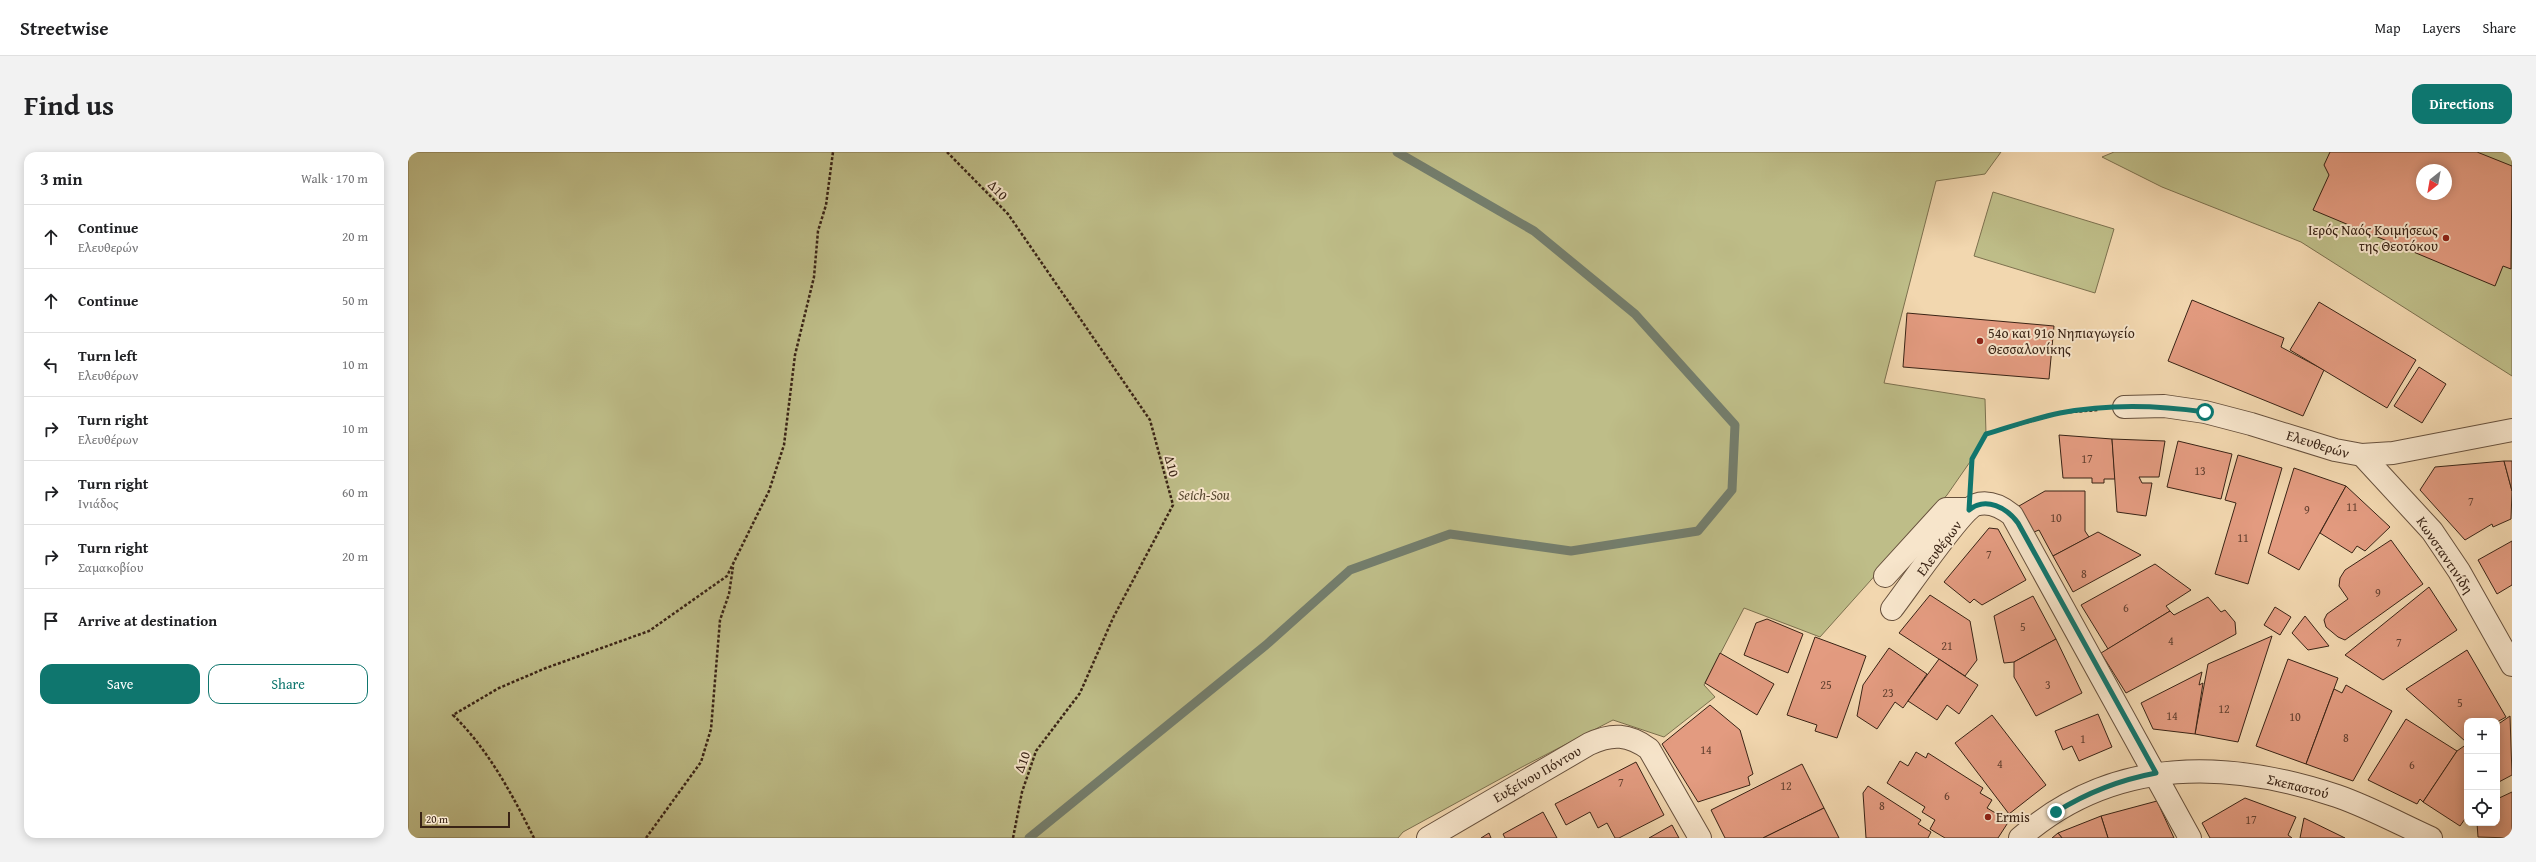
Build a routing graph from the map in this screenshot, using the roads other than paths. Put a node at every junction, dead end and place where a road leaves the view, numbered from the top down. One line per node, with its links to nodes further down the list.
1 (2124, 407): 3 (street, Ελευθερών)
2 (2512, 430): 3 (street, Ελευθερών)
3 (2362, 455): 7 (street, Κωνσταντινίδη)
4 (1969, 510): 5 (street); 6 (street, Ελευθέρων); 8 (street, Ελευθέρων)
5 (1885, 576)
6 (1892, 609)
7 (2512, 665)
8 (2156, 773): 11 (street, Σκεπαστού); 12 (street); 13 (street, Σκεπαστού)
9 (1428, 838): 10 (street, Ευξείνου Πόντου)
10 (1700, 838)
11 (2020, 838)
12 (2190, 838)
13 (2431, 838)

